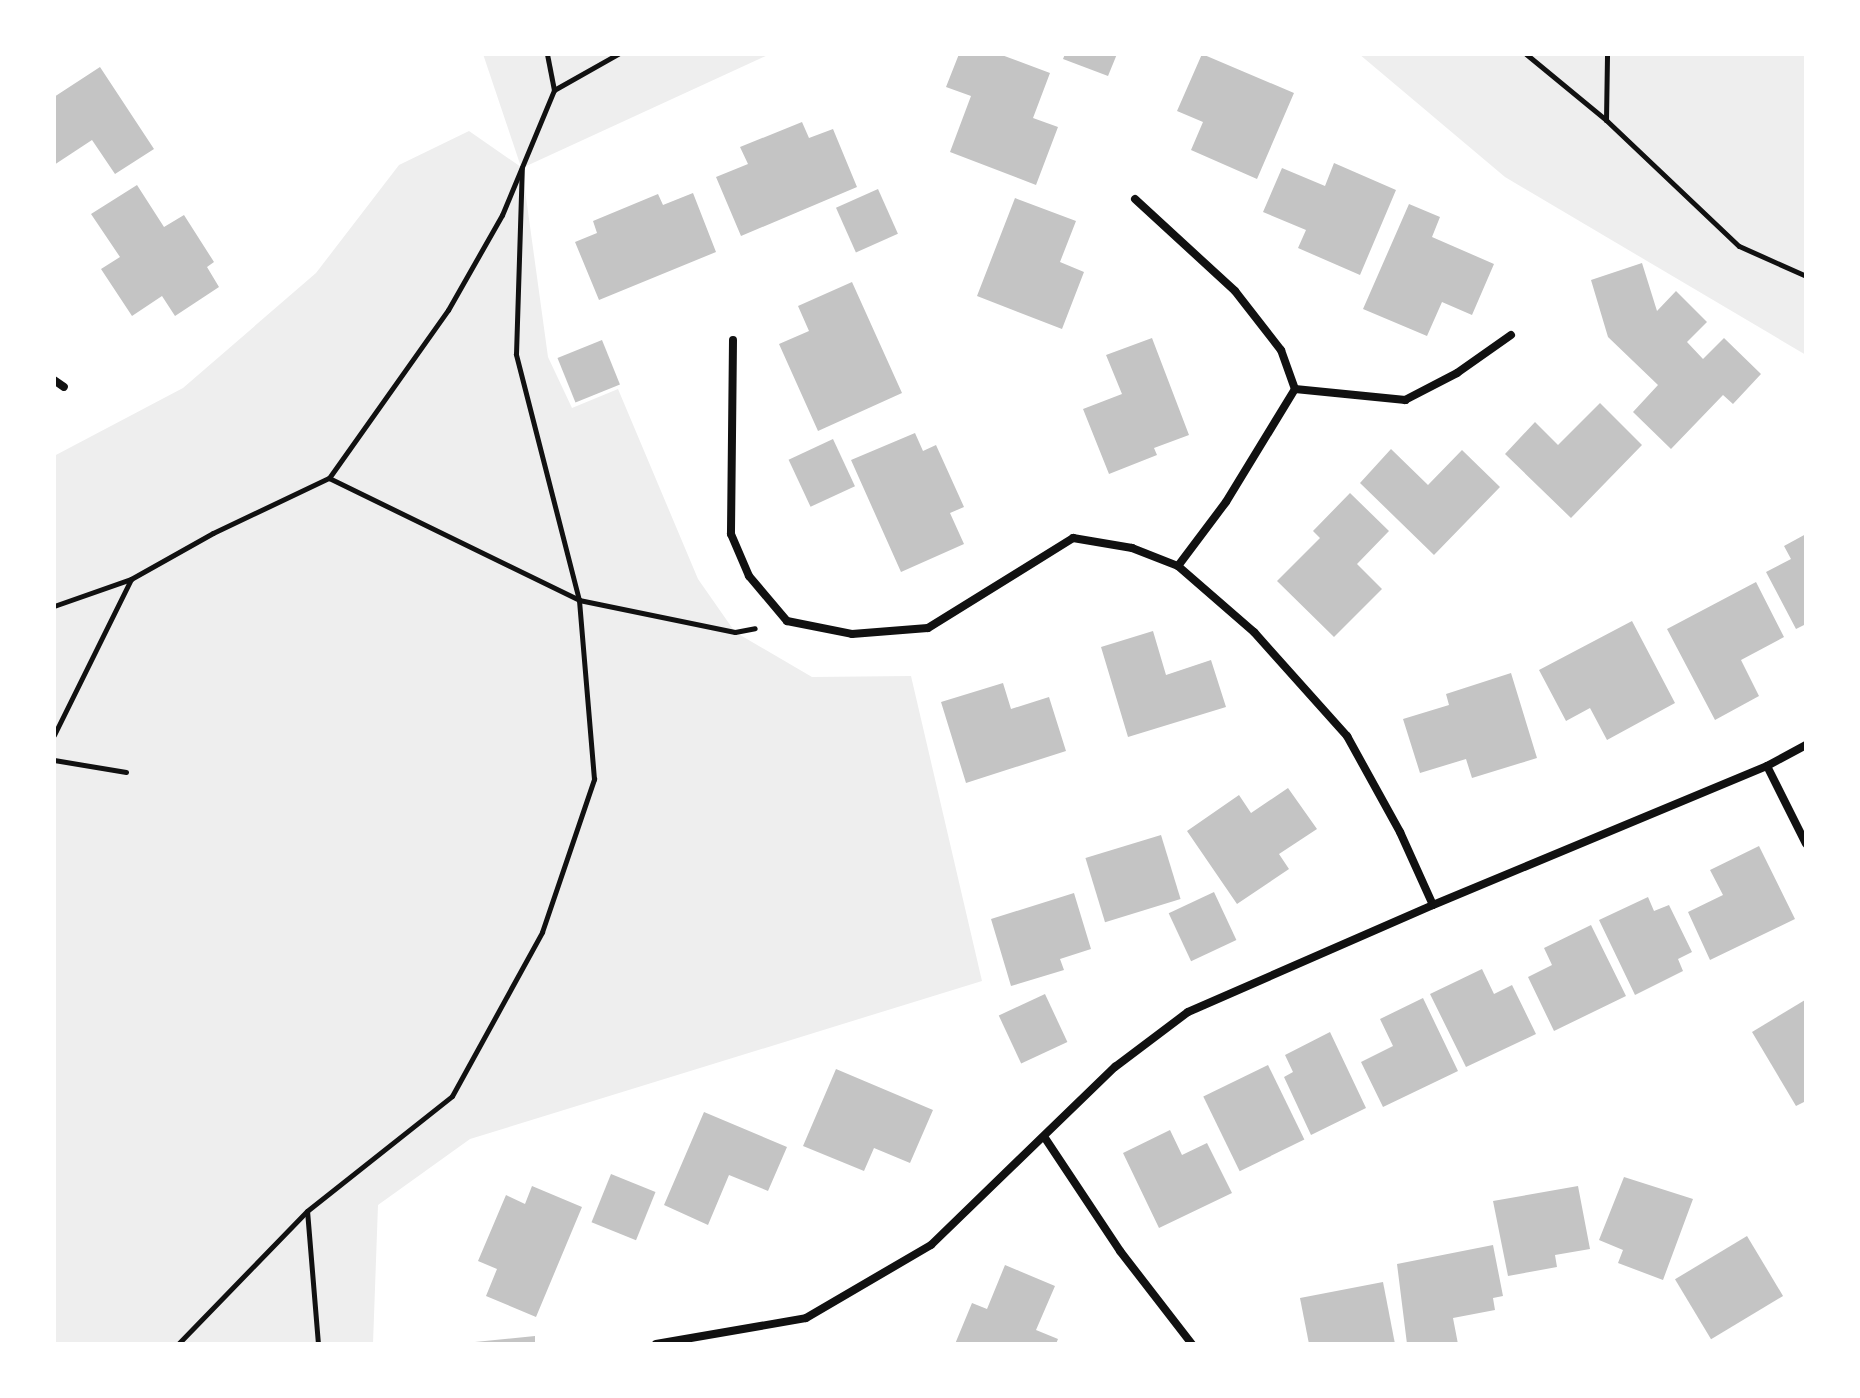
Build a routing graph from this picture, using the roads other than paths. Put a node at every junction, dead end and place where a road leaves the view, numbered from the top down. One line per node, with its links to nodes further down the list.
1 (1135, 199): 6 (street)
2 (1511, 335): 6 (street)
3 (733, 340): 7 (street)
4 (54, 380): 5 (street)
5 (64, 387)
6 (1295, 389): 7 (street)
7 (1178, 566): 11 (street)
8 (1806, 745): 9 (street)
9 (1767, 766): 10 (street); 11 (street)
10 (1806, 844)
11 (1433, 905): 12 (street)
12 (1045, 1138): 13 (street); 14 (street)
13 (656, 1344)
14 (1192, 1344)

